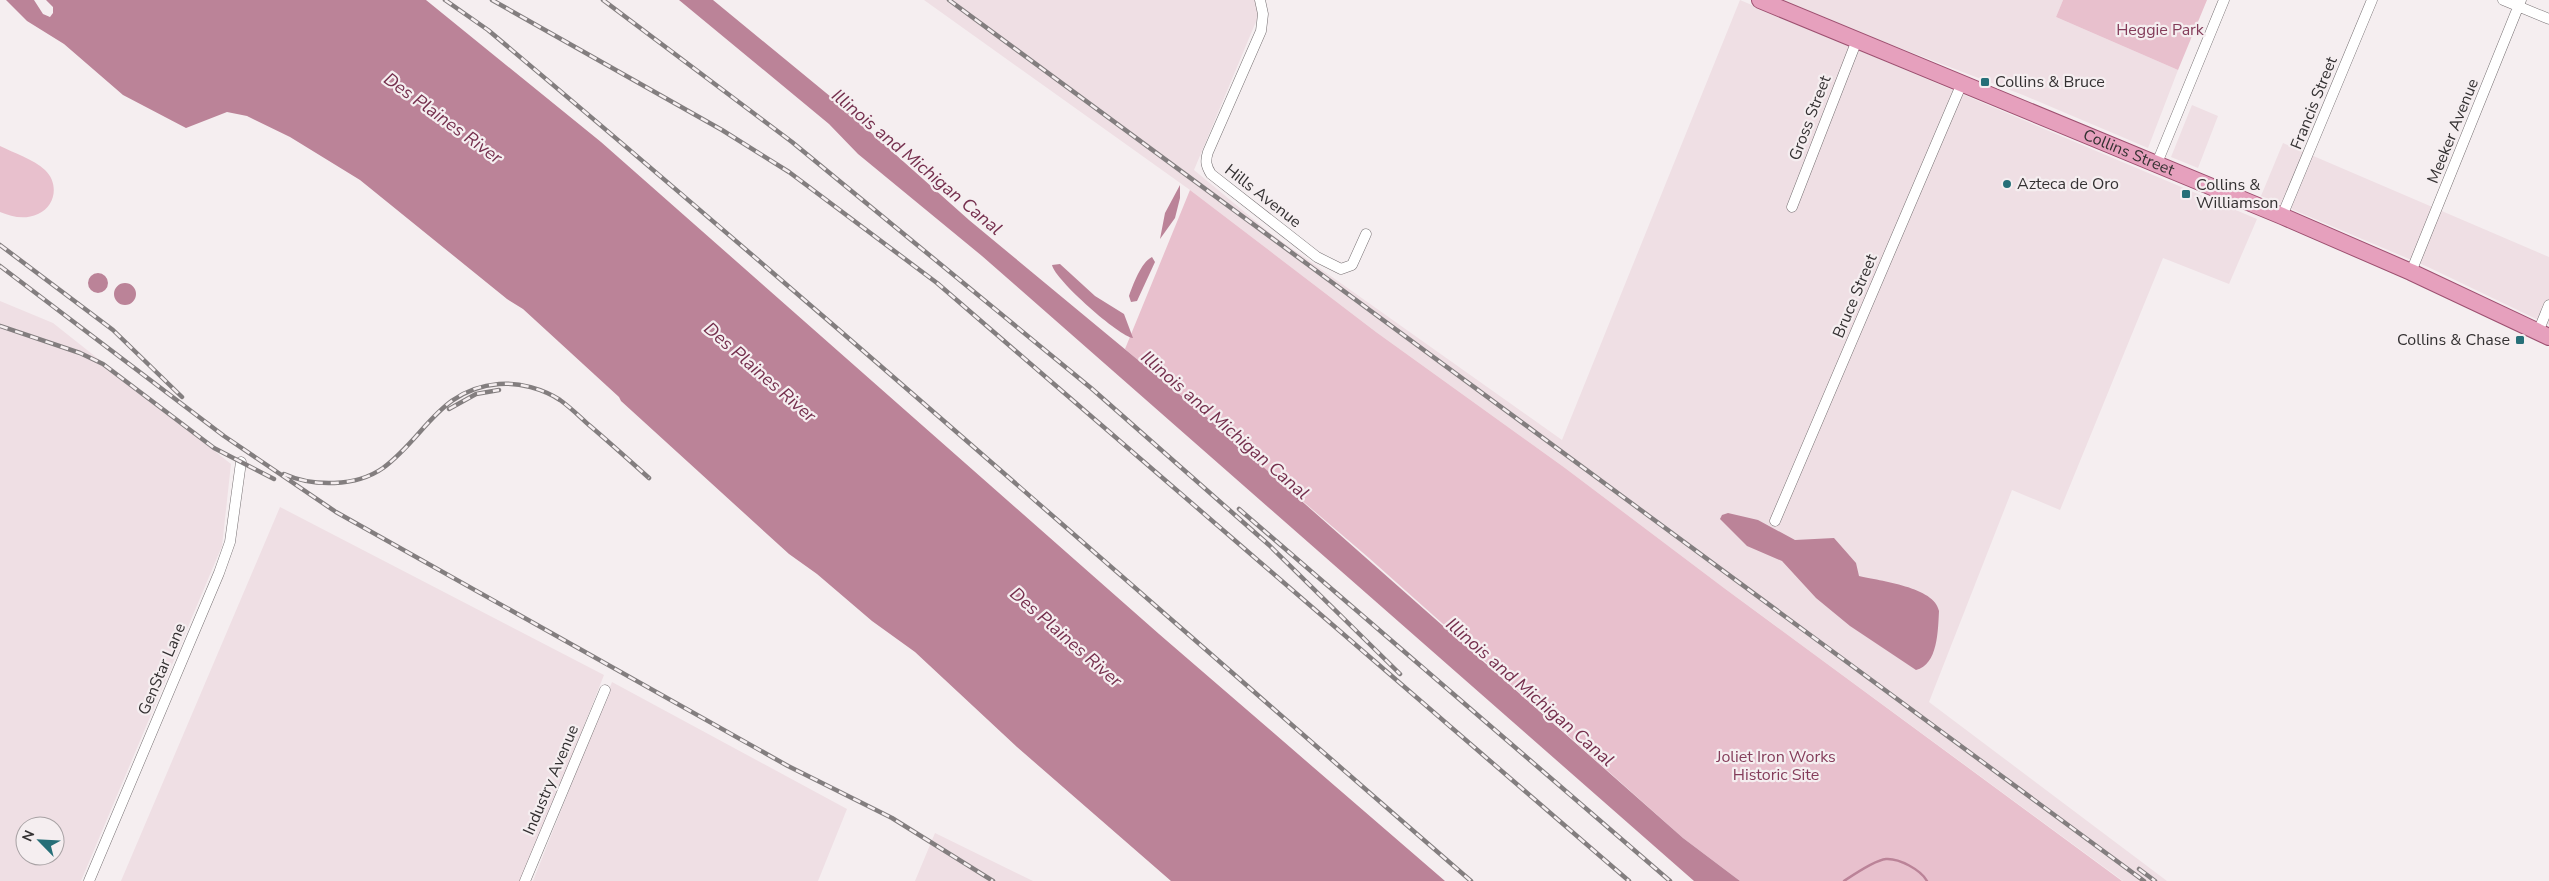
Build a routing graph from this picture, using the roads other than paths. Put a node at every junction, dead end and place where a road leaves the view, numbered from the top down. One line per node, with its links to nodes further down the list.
1 (1260, 0): 13 (street, Hills Avenue)
2 (1760, 0): 8 (main road, Collins Street)
3 (2224, 0): 10 (street)
4 (2372, 0): 12 (street, Francis Street)
5 (2503, 0): 6 (street)
6 (2520, 3): 7 (street); 14 (street, Meeker Avenue)
7 (2549, 19)
8 (1856, 40): 9 (main road, Collins Street); 11 (street, Gross Street)
9 (1962, 83): 10 (main road, Collins Street); 18 (street, Bruce Street)
10 (2157, 164): 12 (main road, Collins Street)
11 (1792, 207)
12 (2282, 216): 14 (main road, Collins Street)
13 (1366, 234)
14 (2411, 272): 16 (main road, Collins Street)
15 (2549, 304): 16 (street)
16 (2543, 335)
17 (240, 462): 20 (street, GenStar Lane)
18 (1775, 521)
19 (605, 690): 21 (street, Industry Avenue)
20 (89, 881)
21 (525, 881)

